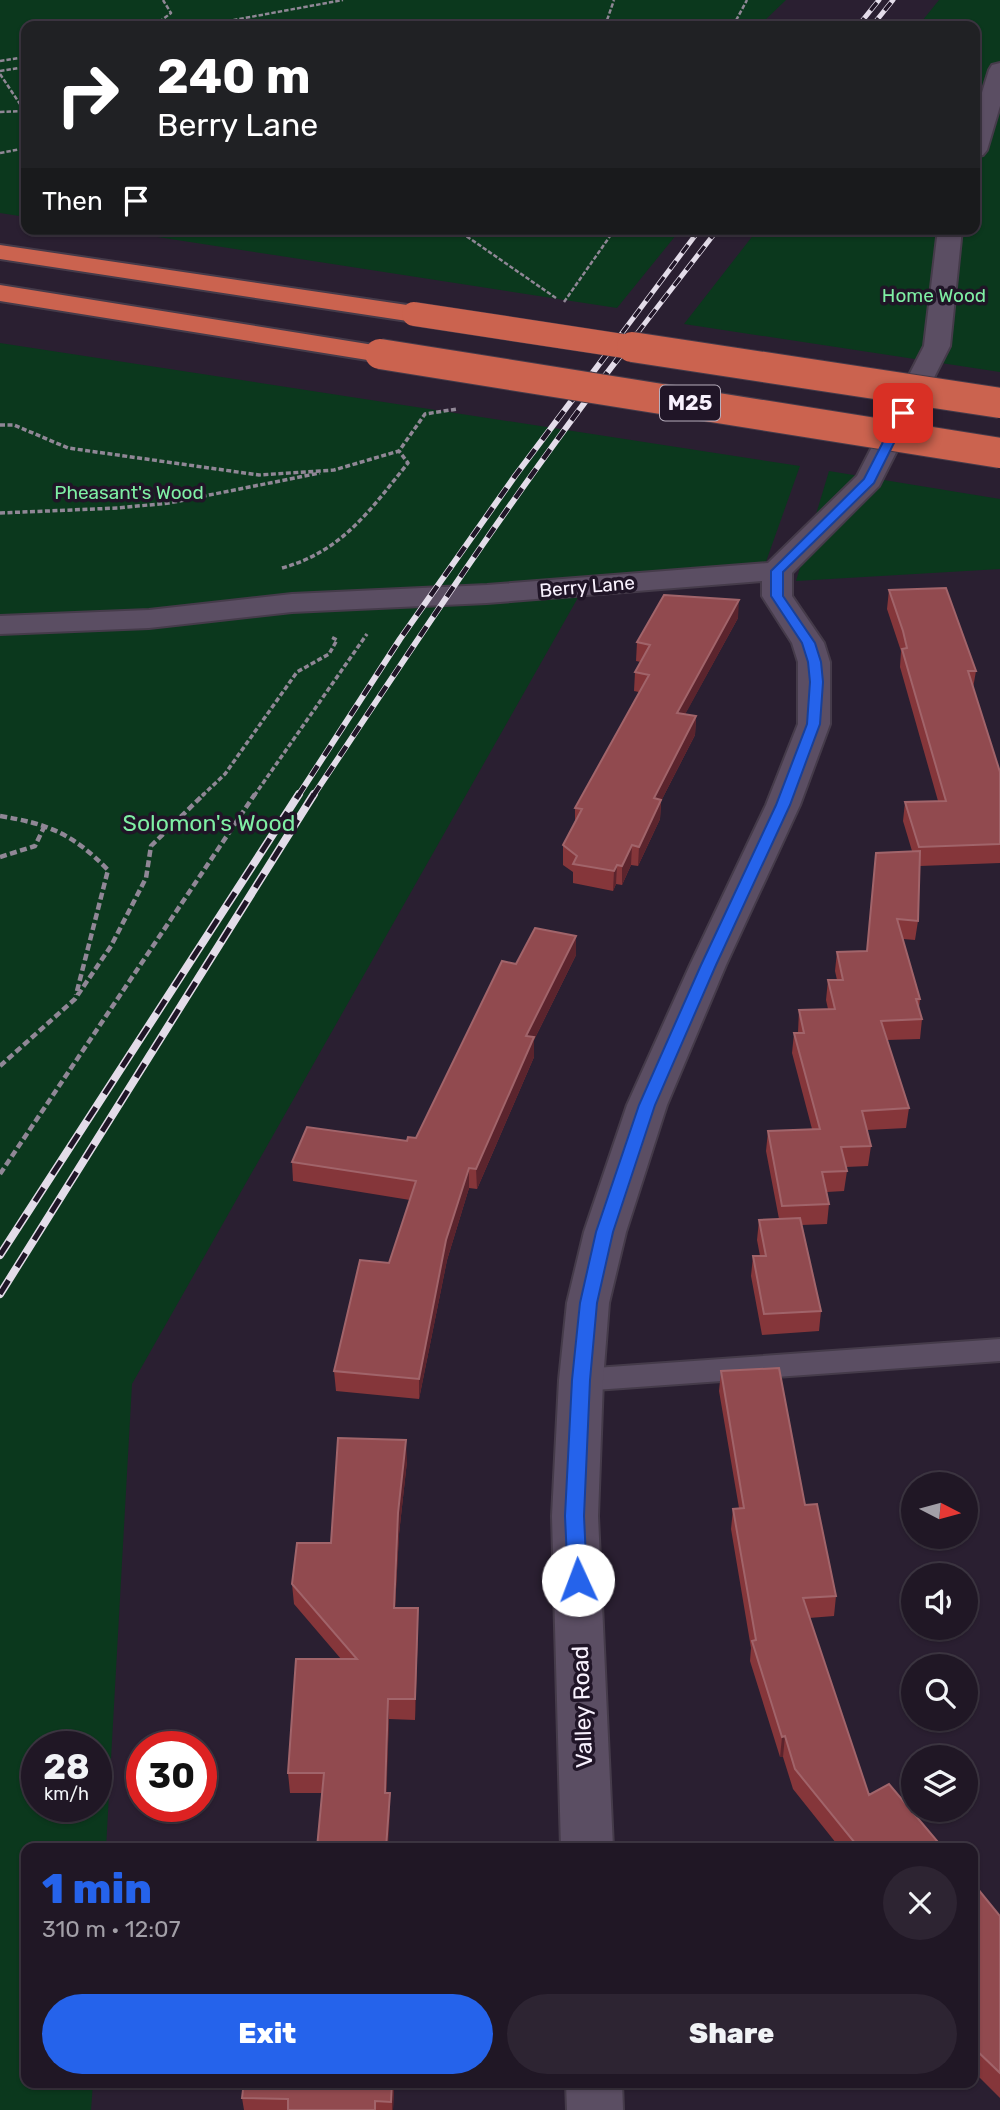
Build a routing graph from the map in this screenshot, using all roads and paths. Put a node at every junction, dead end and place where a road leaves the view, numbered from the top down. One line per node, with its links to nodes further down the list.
1 (163, 0): 5 (path)
2 (343, 0): 6 (path)
3 (614, 0): 7 (path)
4 (747, 0): 8 (path)
5 (161, 21)
6 (228, 21)
7 (607, 21)
8 (736, 21)
9 (21, 58): 10 (path)
10 (0, 61)
11 (21, 68): 13 (path)
12 (1000, 70): 17 (street)
13 (0, 72): 14 (path)
14 (21, 104)
15 (0, 112): 16 (path)
16 (21, 112)
17 (980, 134)
18 (21, 149): 19 (path)
19 (0, 153)
20 (611, 235): 24 (path)
21 (949, 235): 33 (street)
22 (0, 252): 25 (highway, M25, bridge)
23 (0, 293): 29 (highway, M25, bridge)
24 (564, 303)
25 (1000, 403)
26 (463, 408): 28 (path)
27 (0, 425): 30 (path)
28 (399, 450): 30 (path); 32 (path)
29 (1000, 453)
30 (334, 470): 31 (path)
31 (0, 513)
32 (275, 569)
33 (777, 571): 34 (street, Berry Lane); 44 (street, Valley Road)
34 (392, 598): 35 (street, Berry Lane); 42 (path)
35 (0, 625)
36 (326, 634): 40 (path)
37 (0, 816): 38 (path)
38 (46, 823): 39 (path); 40 (path)
39 (0, 858)
40 (75, 999): 41 (path)
41 (0, 1066)
42 (0, 1174)
43 (1000, 1350): 44 (lane)
44 (581, 1380): 45 (street, Valley Road)
45 (587, 1843)
46 (594, 2088): 47 (street)
47 (595, 2110)

